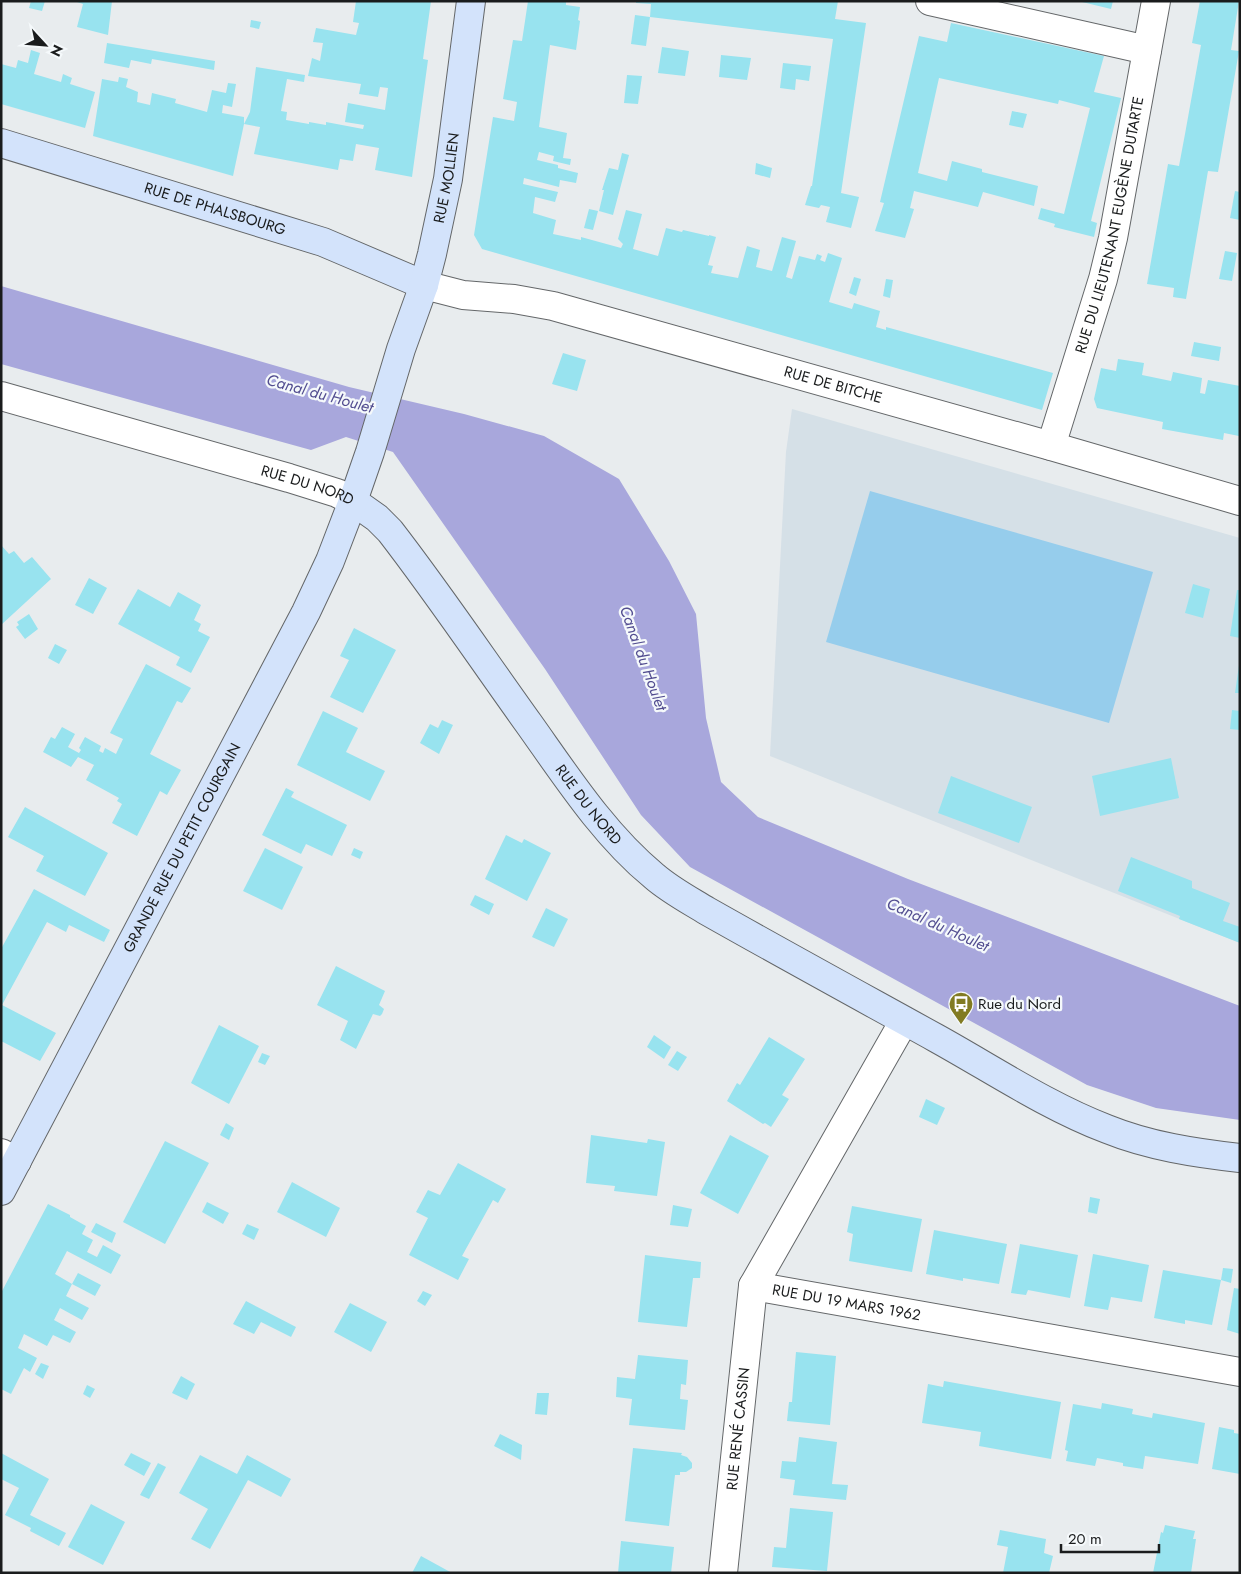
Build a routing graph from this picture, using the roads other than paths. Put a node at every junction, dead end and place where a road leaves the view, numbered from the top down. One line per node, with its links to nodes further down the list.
1 (471, 1): 6 (street, RUE MOLLIEN)
2 (930, 1): 4 (street)
3 (1156, 1): 4 (street, RUE DU LIEUTENANT EUGÈNE DUTARTE)
4 (1147, 50): 8 (street, RUE DU LIEUTENANT EUGÈNE DUTARTE)
5 (1, 142): 6 (street, RUE DE PHALSBOURG)
6 (424, 285): 8 (street, RUE DE BITCHE); 9 (street, RUE MOLLIEN)
7 (1, 396): 10 (street, RUE DU NORD)
8 (1051, 446): 11 (street, RUE DE BITCHE)
9 (370, 452): 10 (street, GRANDE RUE DU PETIT COURGAIN)
10 (353, 501): 12 (street, RUE DU NORD); 13 (street, GRANDE RUE DU PETIT COURGAIN)
11 (1240, 502)
12 (904, 1021): 14 (street, RUE DU NORD); 16 (street, RUE DU 19 MARS 1962)
13 (9, 1157): 15 (street, GRANDE RUE DU PETIT COURGAIN)
14 (1240, 1158)
15 (1, 1190)
16 (753, 1286): 17 (street, RUE DU 19 MARS 1962); 18 (street, RUE RENÉ CASSIN)
17 (1240, 1372)
18 (723, 1573)

